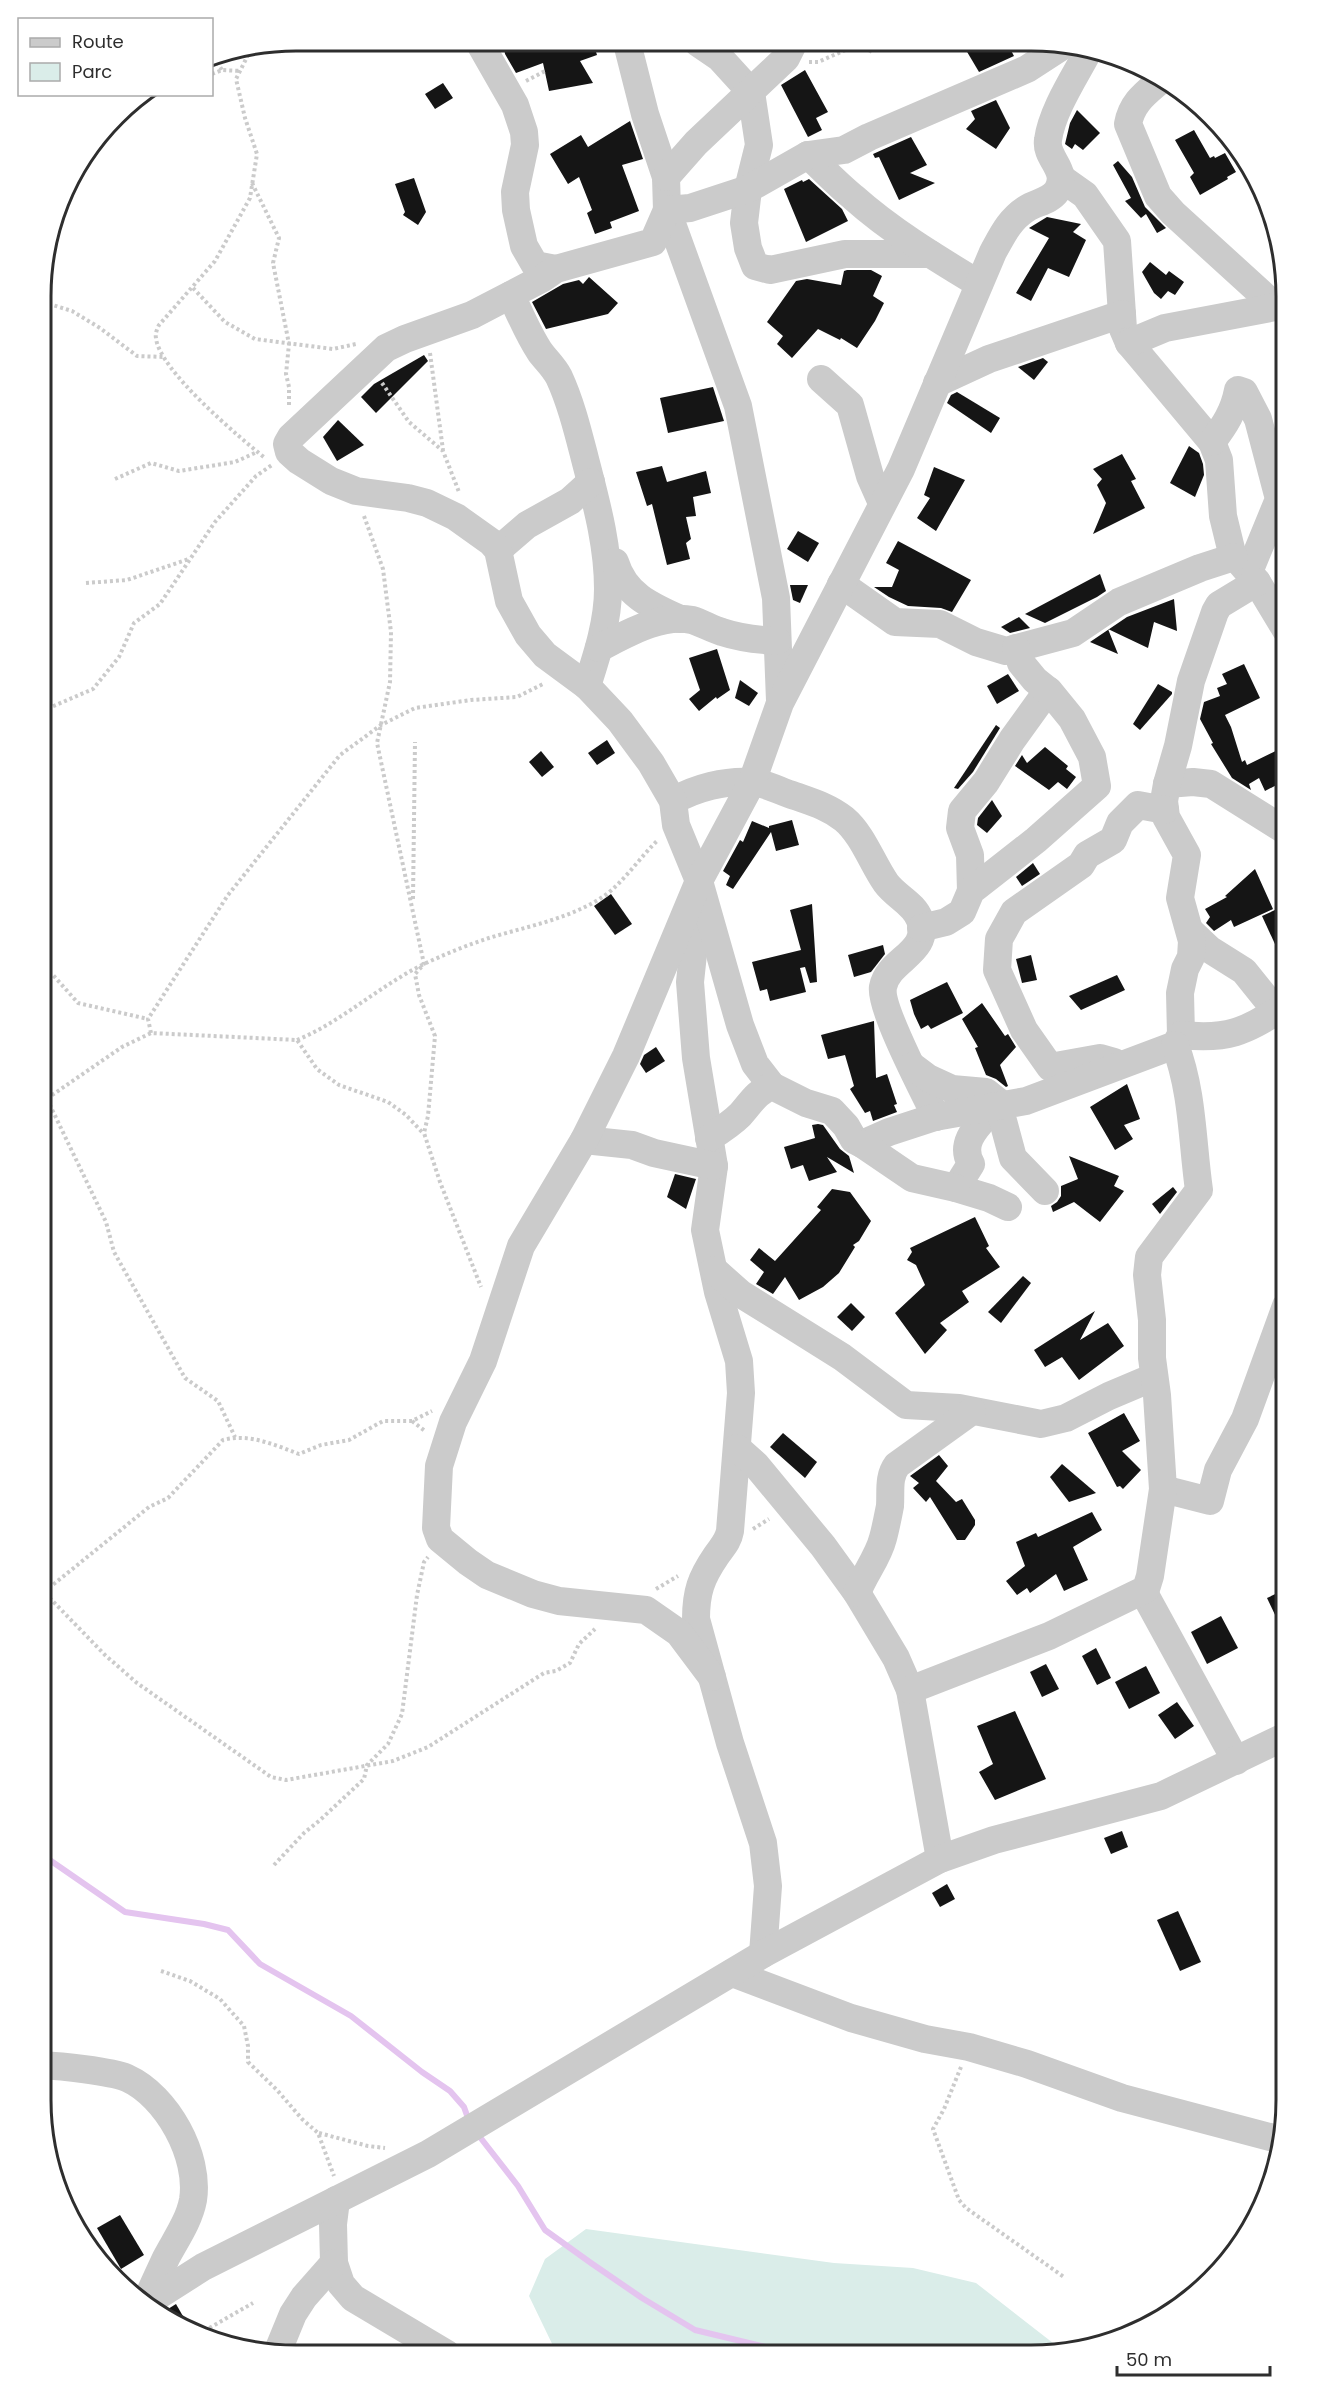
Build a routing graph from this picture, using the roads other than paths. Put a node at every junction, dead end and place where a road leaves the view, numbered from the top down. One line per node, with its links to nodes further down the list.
1 (484, 51): 15 (street)
2 (629, 51): 10 (street)
3 (710, 51): 8 (street)
4 (790, 51): 8 (street)
5 (1053, 52): 9 (street)
6 (1085, 57): 11 (street)
7 (1155, 85): 18 (street)
8 (752, 92): 10 (street); 12 (street)
9 (808, 155): 12 (street); 14 (street)
10 (666, 177): 13 (street)
11 (1061, 178): 16 (street); 20 (street)
12 (748, 189): 13 (street); 14 (street)
13 (667, 210): 15 (street); 35 (street)
14 (930, 254): 16 (street)
15 (556, 269): 17 (street)
16 (979, 284): 23 (street)
17 (511, 295): 25 (street); 29 (street)
18 (1276, 301)
19 (1276, 306): 21 (street)
20 (1122, 314): 21 (street); 23 (street)
21 (1130, 343): 24 (street)
22 (821, 379): 27 (street)
23 (938, 383): 27 (street)
24 (1212, 442): 26 (street); 31 (street)
25 (591, 483): 29 (street); 36 (street)
26 (1276, 486)
27 (882, 503): 32 (street)
28 (1276, 508): 31 (street)
29 (498, 550): 38 (street)
30 (615, 562): 34 (street)
31 (1247, 570): 33 (street); 37 (street); 42 (street)
32 (841, 584): 37 (street); 40 (street)
33 (1276, 615)
34 (680, 619): 35 (street); 36 (street)
35 (777, 641): 40 (street)
36 (599, 648): 38 (street)
37 (1016, 648): 39 (street)
38 (587, 686): 43 (street)
39 (1048, 690): 46 (street); 46 (street)
40 (780, 703): 41 (street)
41 (752, 782): 43 (street); 45 (street); 47 (street)
42 (1166, 797): 44 (street); 48 (street); 52 (street)
43 (675, 813): 45 (street)
44 (1276, 825)
45 (699, 881): 54 (street); 57 (street); 58 (street)
46 (971, 891): 47 (street)
47 (921, 928): 53 (street)
48 (1190, 931): 49 (street); 51 (street)
49 (1276, 1003)
50 (1276, 1013): 51 (street)
51 (1180, 1050): 52 (street); 66 (street)
52 (1125, 1064): 55 (street)
53 (912, 1066): 55 (street); 56 (street)
54 (772, 1086): 57 (street); 59 (street)
55 (999, 1106): 56 (street); 61 (street); 62 (street)
56 (936, 1117): 59 (street)
57 (709, 1138): 60 (street)
58 (584, 1140): 60 (street); 72 (street)
59 (862, 1144): 61 (street)
60 (714, 1166): 64 (street)
61 (957, 1188): 63 (street)
62 (1046, 1191)
63 (1008, 1207)
64 (714, 1270): 67 (street); 68 (street)
65 (1276, 1334): 69 (street)
66 (1154, 1377): 67 (street); 69 (street)
67 (972, 1411): 71 (street)
68 (737, 1448): 71 (street); 72 (street)
69 (1163, 1490): 70 (street)
70 (1143, 1591): 73 (street); 75 (street)
71 (857, 1593): 73 (street)
72 (712, 1677): 77 (street)
73 (910, 1690): 76 (street)
74 (1276, 1741): 75 (street)
75 (1236, 1761): 76 (street)
76 (940, 1859): 77 (street)
77 (763, 1954): 78 (street)
78 (732, 1972): 80 (street); 81 (street)
79 (51, 2067): 83 (street)
80 (1273, 2138)
81 (336, 2200): 82 (street); 84 (street)
82 (334, 2263): 85 (street); 86 (street)
83 (149, 2296)
84 (153, 2299)
85 (281, 2344)
86 (432, 2345)

